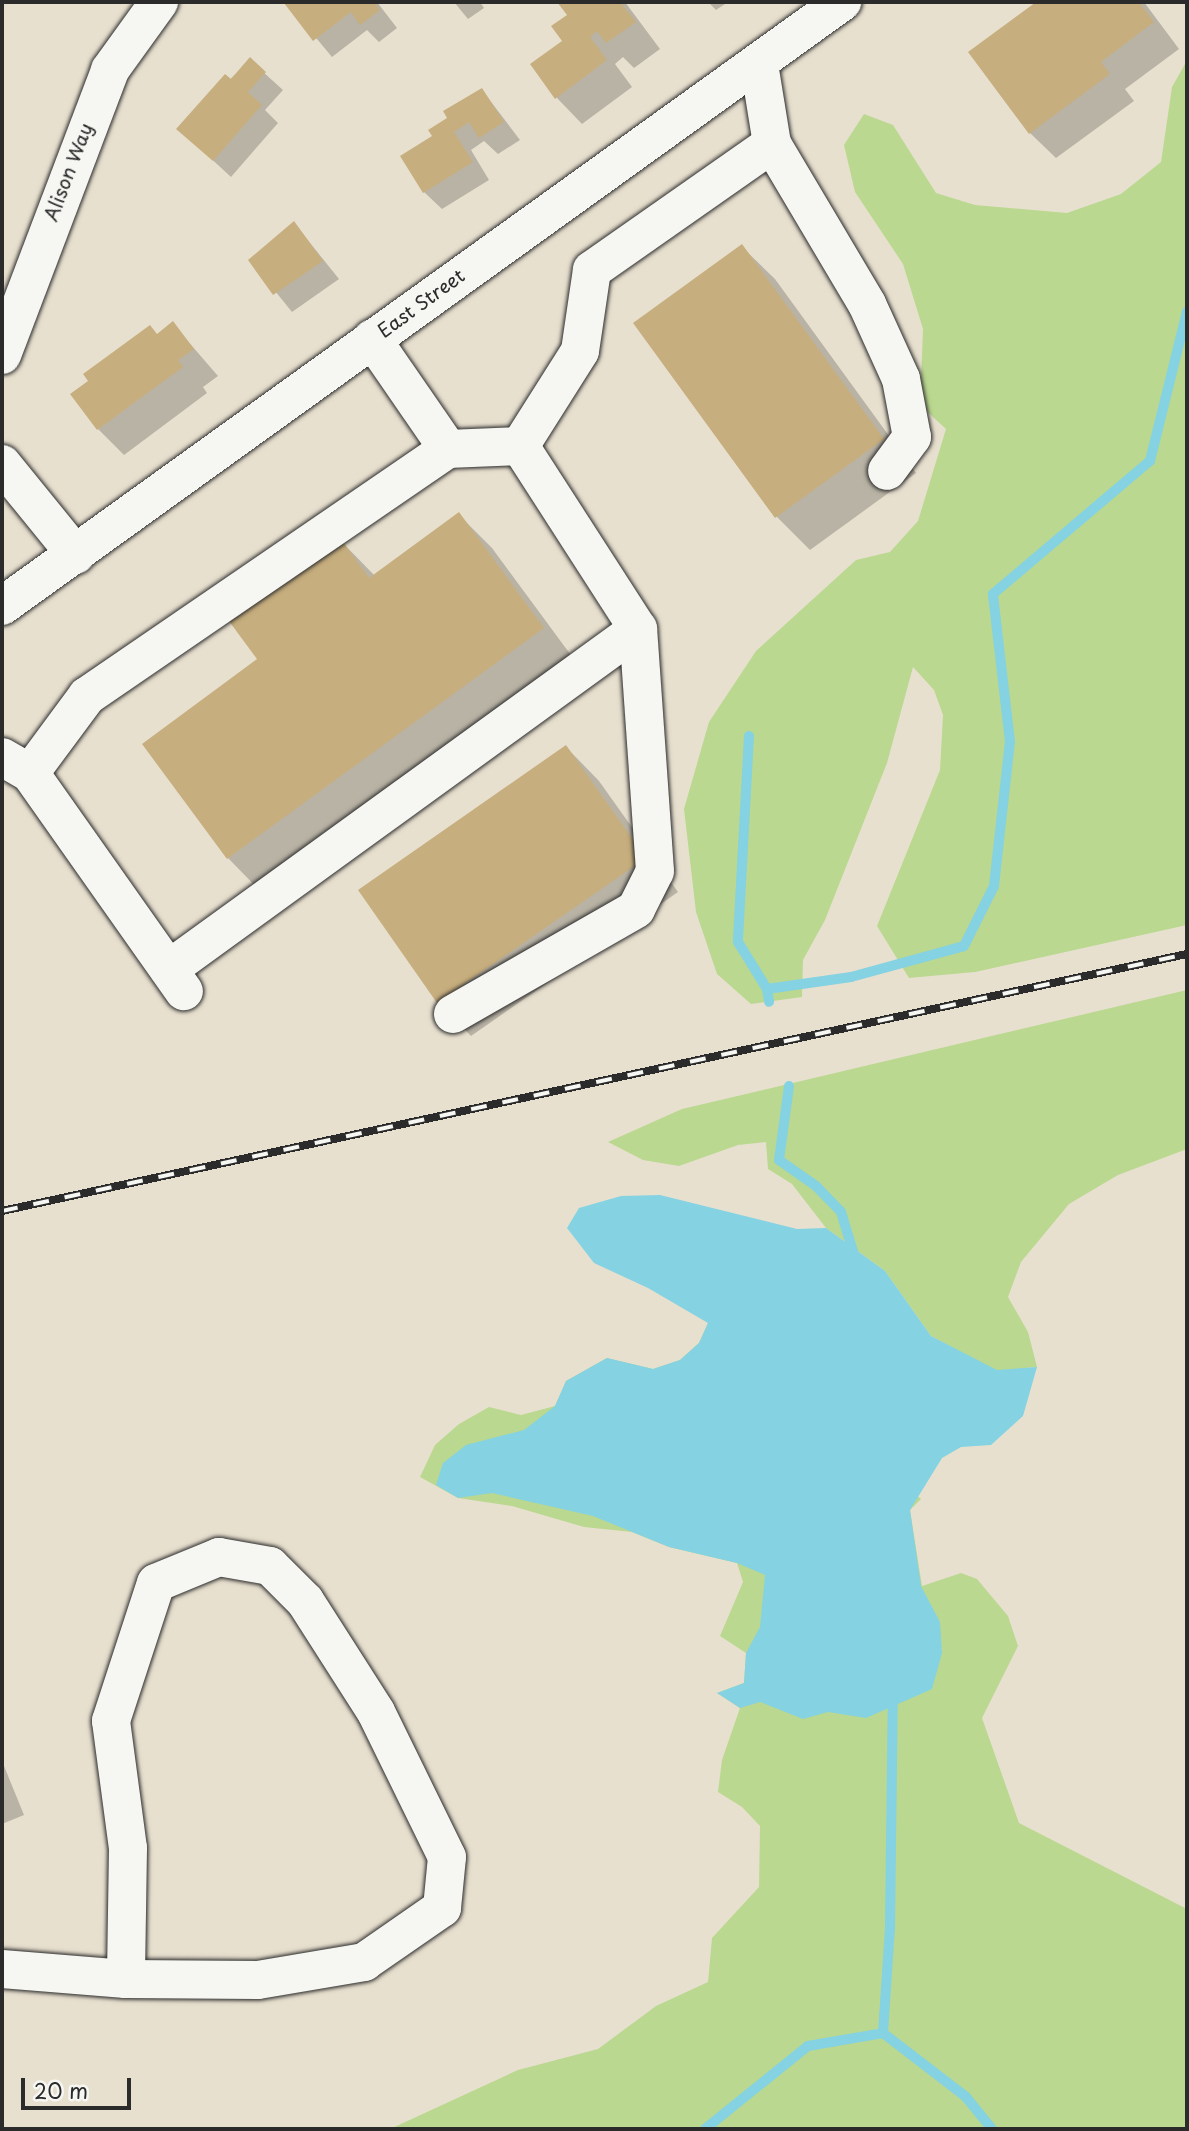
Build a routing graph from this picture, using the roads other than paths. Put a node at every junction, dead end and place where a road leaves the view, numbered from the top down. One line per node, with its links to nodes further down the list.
1 (159, 2): 6 (main road, Alison Way)
2 (842, 2): 3 (main road, East Street)
3 (759, 64): 4 (main road); 5 (main road, East Street)
4 (772, 144): 7 (main road); 10 (main road)
5 (372, 339): 8 (main road); 11 (main road, East Street)
6 (2, 355)
7 (520, 446): 8 (main road); 13 (main road)
8 (448, 449): 14 (main road)
9 (2, 464): 11 (main road)
10 (887, 471)
11 (76, 555): 12 (main road, East Street)
12 (2, 606)
13 (638, 629): 14 (main road); 15 (main road)
14 (16, 765)
15 (453, 1014)
16 (2, 1969): 17 (main road)
17 (126, 1979): 17 (main road)

